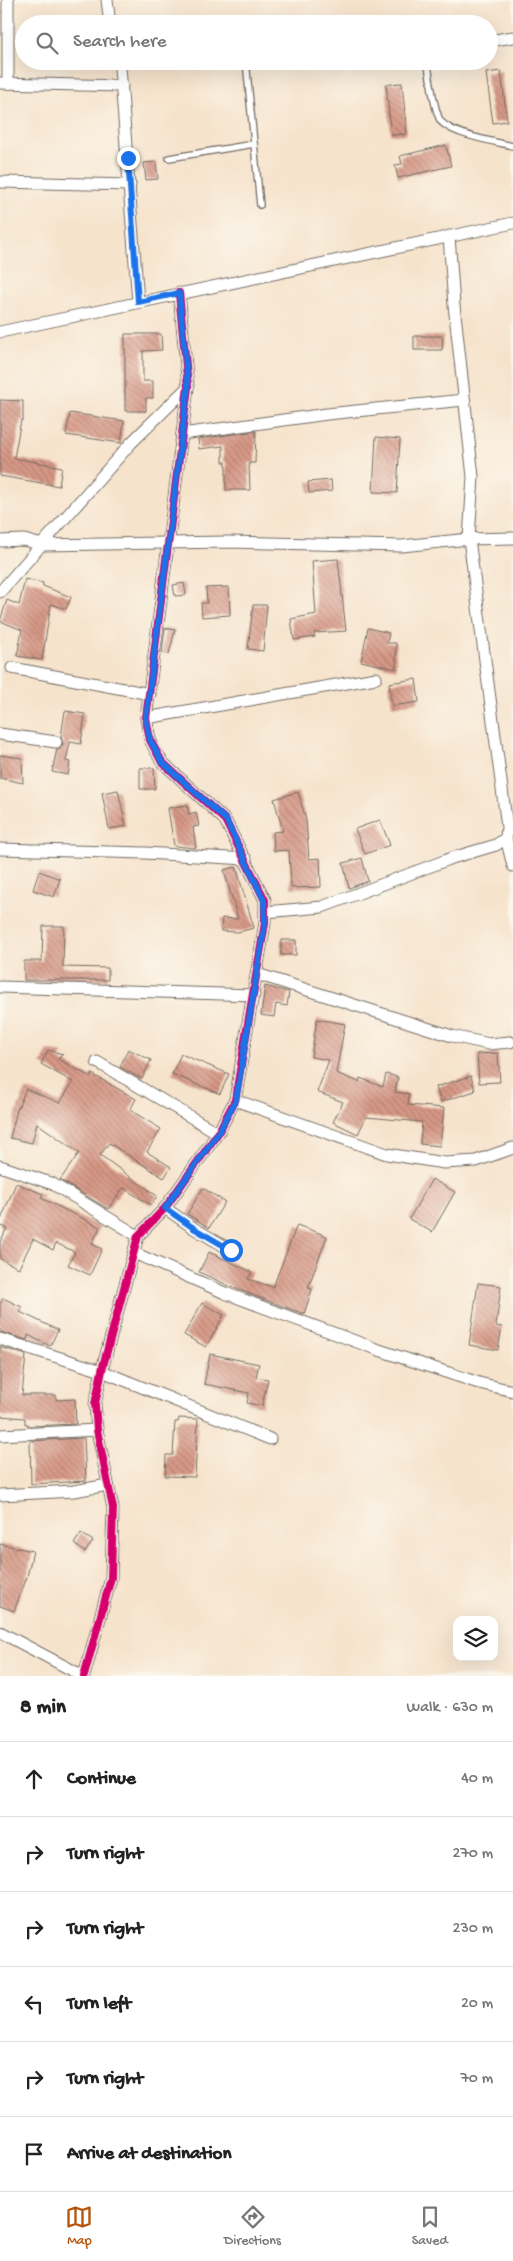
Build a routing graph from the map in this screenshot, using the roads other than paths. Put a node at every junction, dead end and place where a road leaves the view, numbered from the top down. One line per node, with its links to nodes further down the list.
1 (8, 0): 9 (street)
2 (107, 0): 3 (street)
3 (109, 15)
4 (513, 37): 5 (street)
5 (498, 40)
6 (120, 70): 10 (street)
7 (247, 70): 11 (lane)
8 (429, 70): 12 (lane)
9 (4, 83): 10 (street)
10 (122, 86): 15 (street)
11 (254, 144): 13 (lane); 16 (lane)
12 (513, 146)
13 (169, 158)
14 (0, 182): 15 (street)
15 (130, 185): 20 (street)
16 (260, 206)
17 (513, 223): 18 (street)
18 (449, 236): 19 (street); 23 (street)
19 (179, 293): 20 (street); 22 (street)
20 (138, 302): 21 (street)
21 (0, 332)
22 (188, 387): 24 (street); 29 (street)
23 (464, 400): 24 (street); 26 (street)
24 (182, 434): 28 (street)
25 (513, 538): 26 (street)
26 (469, 539): 28 (street); 37 (street)
27 (0, 541): 29 (street)
28 (170, 542): 29 (street); 33 (street)
29 (42, 545): 30 (street)
30 (0, 592)
31 (12, 668): 33 (street)
32 (376, 678): 34 (street)
33 (150, 694): 34 (street)
34 (146, 718): 39 (street)
35 (0, 734): 36 (street)
36 (56, 742)
37 (506, 838): 40 (street); 41 (street)
38 (0, 849): 39 (street)
39 (246, 859): 41 (street)
40 (513, 866)
41 (265, 912): 42 (street)
42 (257, 974): 44 (street); 45 (street)
43 (0, 987): 44 (street)
44 (254, 995): 47 (street)
45 (510, 1042)
46 (97, 1062): 48 (street)
47 (236, 1100): 48 (street); 49 (street)
48 (218, 1133): 51 (street)
49 (513, 1148)
50 (0, 1166): 52 (street)
51 (165, 1208): 52 (street); 53 (street)
52 (138, 1236): 54 (street)
53 (231, 1250)
54 (134, 1252): 56 (street); 57 (street)
55 (0, 1339): 56 (street)
56 (102, 1371): 58 (street); 60 (street)
57 (513, 1391)
58 (97, 1430): 59 (street); 61 (street)
59 (0, 1436)
60 (270, 1439)
61 (108, 1485): 62 (street); 64 (street)
62 (0, 1495)
63 (0, 1632): 64 (street)
64 (84, 1676)

